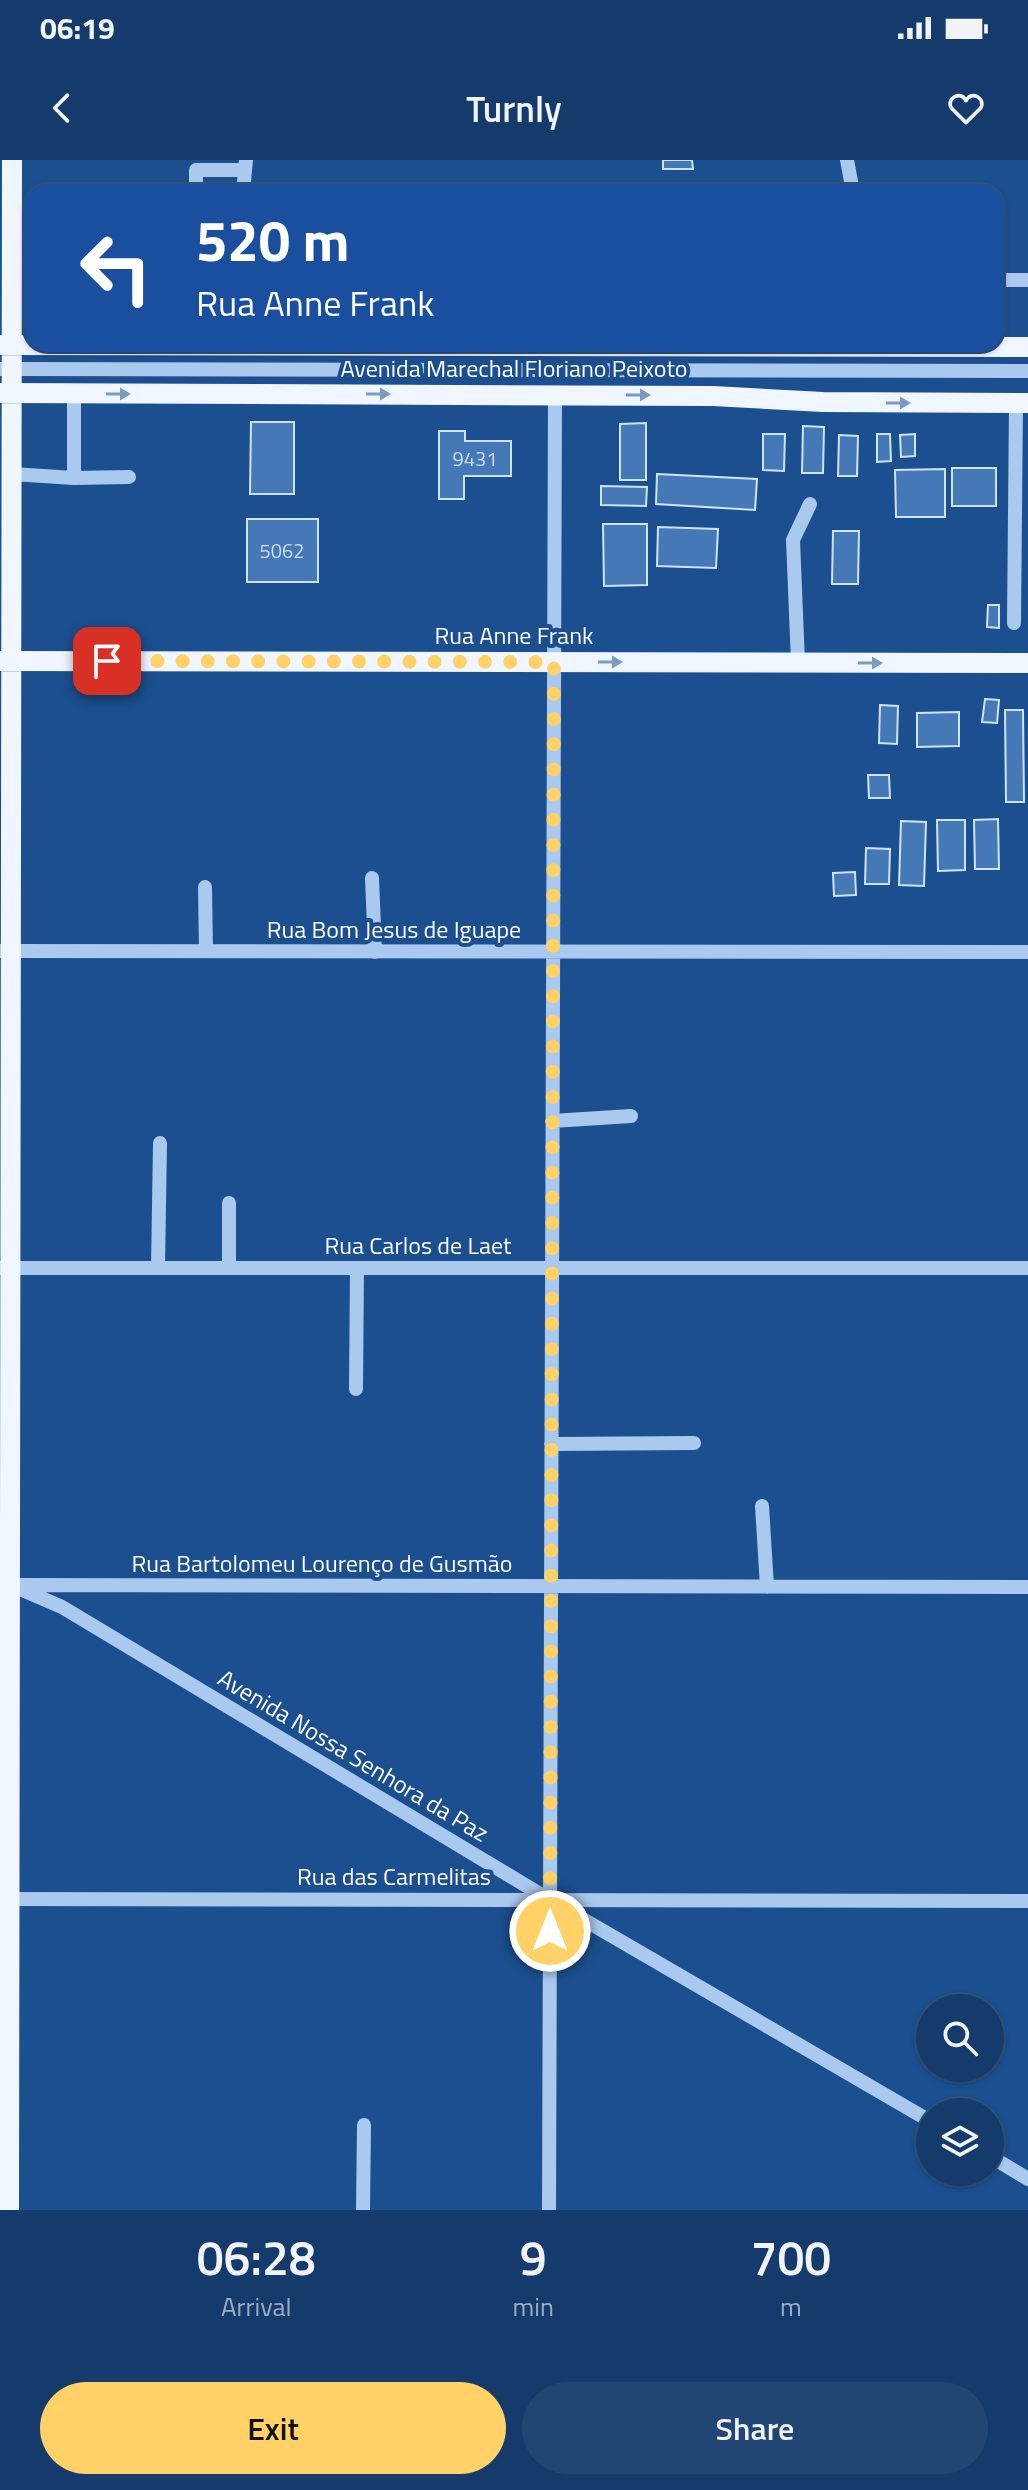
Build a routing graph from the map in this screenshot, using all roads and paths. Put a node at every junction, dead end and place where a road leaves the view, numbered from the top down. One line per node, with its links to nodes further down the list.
1 (12, 160): 8 (main road)
2 (847, 160): 5 (street)
3 (245, 165): 4 (street)
4 (196, 184)
5 (852, 184)
6 (1004, 280): 7 (street)
7 (1028, 280)
8 (6, 345): 11 (main road)
9 (1004, 347): 10 (main road, Avenida Marechal Floriano Peixoto)
10 (1028, 347)
11 (6, 369): 12 (street); 13 (main road)
12 (1028, 371)
13 (6, 393): 14 (main road, Avenida Marechal Floriano Peixoto); 17 (main road)
14 (74, 394): 15 (main road, Avenida Marechal Floriano Peixoto, one-way to 15); 19 (street)
15 (555, 395): 16 (main road, Avenida Marechal Floriano Peixoto, one-way to 16); 23 (street)
16 (1022, 403): 21 (street)
17 (12, 474): 19 (street); 22 (main road)
18 (129, 477): 19 (street)
19 (74, 478)
20 (810, 504): 24 (street)
21 (1014, 623)
22 (6, 661): 23 (main road, Rua Anne Frank); 28 (main road)
23 (554, 662): 24 (main road, Rua Anne Frank, one-way to 24); 31 (street)
24 (798, 662): 25 (main road, Rua Anne Frank, one-way to 25)
25 (1028, 663)
26 (372, 878): 30 (street)
27 (205, 887): 29 (street)
28 (6, 951): 29 (street, Rua Bom Jesus de Iguape); 36 (main road)
29 (206, 951): 30 (street, Rua Bom Jesus de Iguape)
30 (375, 952): 31 (street, Rua Bom Jesus de Iguape)
31 (553, 952): 32 (street, Rua Bom Jesus de Iguape); 34 (street)
32 (1028, 952)
33 (631, 1116): 34 (street)
34 (552, 1121): 42 (street)
35 (160, 1143): 38 (street)
36 (5, 1145): 39 (main road)
37 (229, 1203): 40 (street)
38 (158, 1267): 39 (street, Rua Carlos de Laet); 40 (street, Rua Carlos de Laet)
39 (5, 1268): 44 (main road)
40 (229, 1268): 41 (street, Rua Carlos de Laet)
41 (357, 1268): 42 (street, Rua Carlos de Laet); 45 (street)
42 (552, 1268): 43 (street, Rua Carlos de Laet); 47 (street)
43 (1028, 1268)
44 (5, 1379): 49 (main road)
45 (356, 1389)
46 (694, 1443): 47 (street)
47 (551, 1444): 50 (street)
48 (762, 1506): 51 (street)
49 (3, 1583): 50 (street, Rua Bartolomeu Lourenço de Gusmão); 53 (main road); 56 (street, Avenida Nossa Senhora da Paz)
50 (551, 1586): 51 (street, Rua Bartolomeu Lourenço de Gusmão); 56 (street)
51 (767, 1587): 52 (street, Rua Bartolomeu Lourenço de Gusmão)
52 (1028, 1587)
53 (5, 1635): 54 (main road)
54 (5, 1718): 55 (main road)
55 (5, 1899): 56 (street, Rua das Carmelitas); 62 (main road)
56 (550, 1900): 57 (street, Rua das Carmelitas); 58 (street, Avenida Nossa Senhora da Paz); 64 (street)
57 (1028, 1901)
58 (916, 2113)
59 (364, 2125): 63 (street)
60 (1004, 2164): 61 (street)
61 (1028, 2179)
62 (9, 2210)
63 (363, 2210)
64 (549, 2210)

